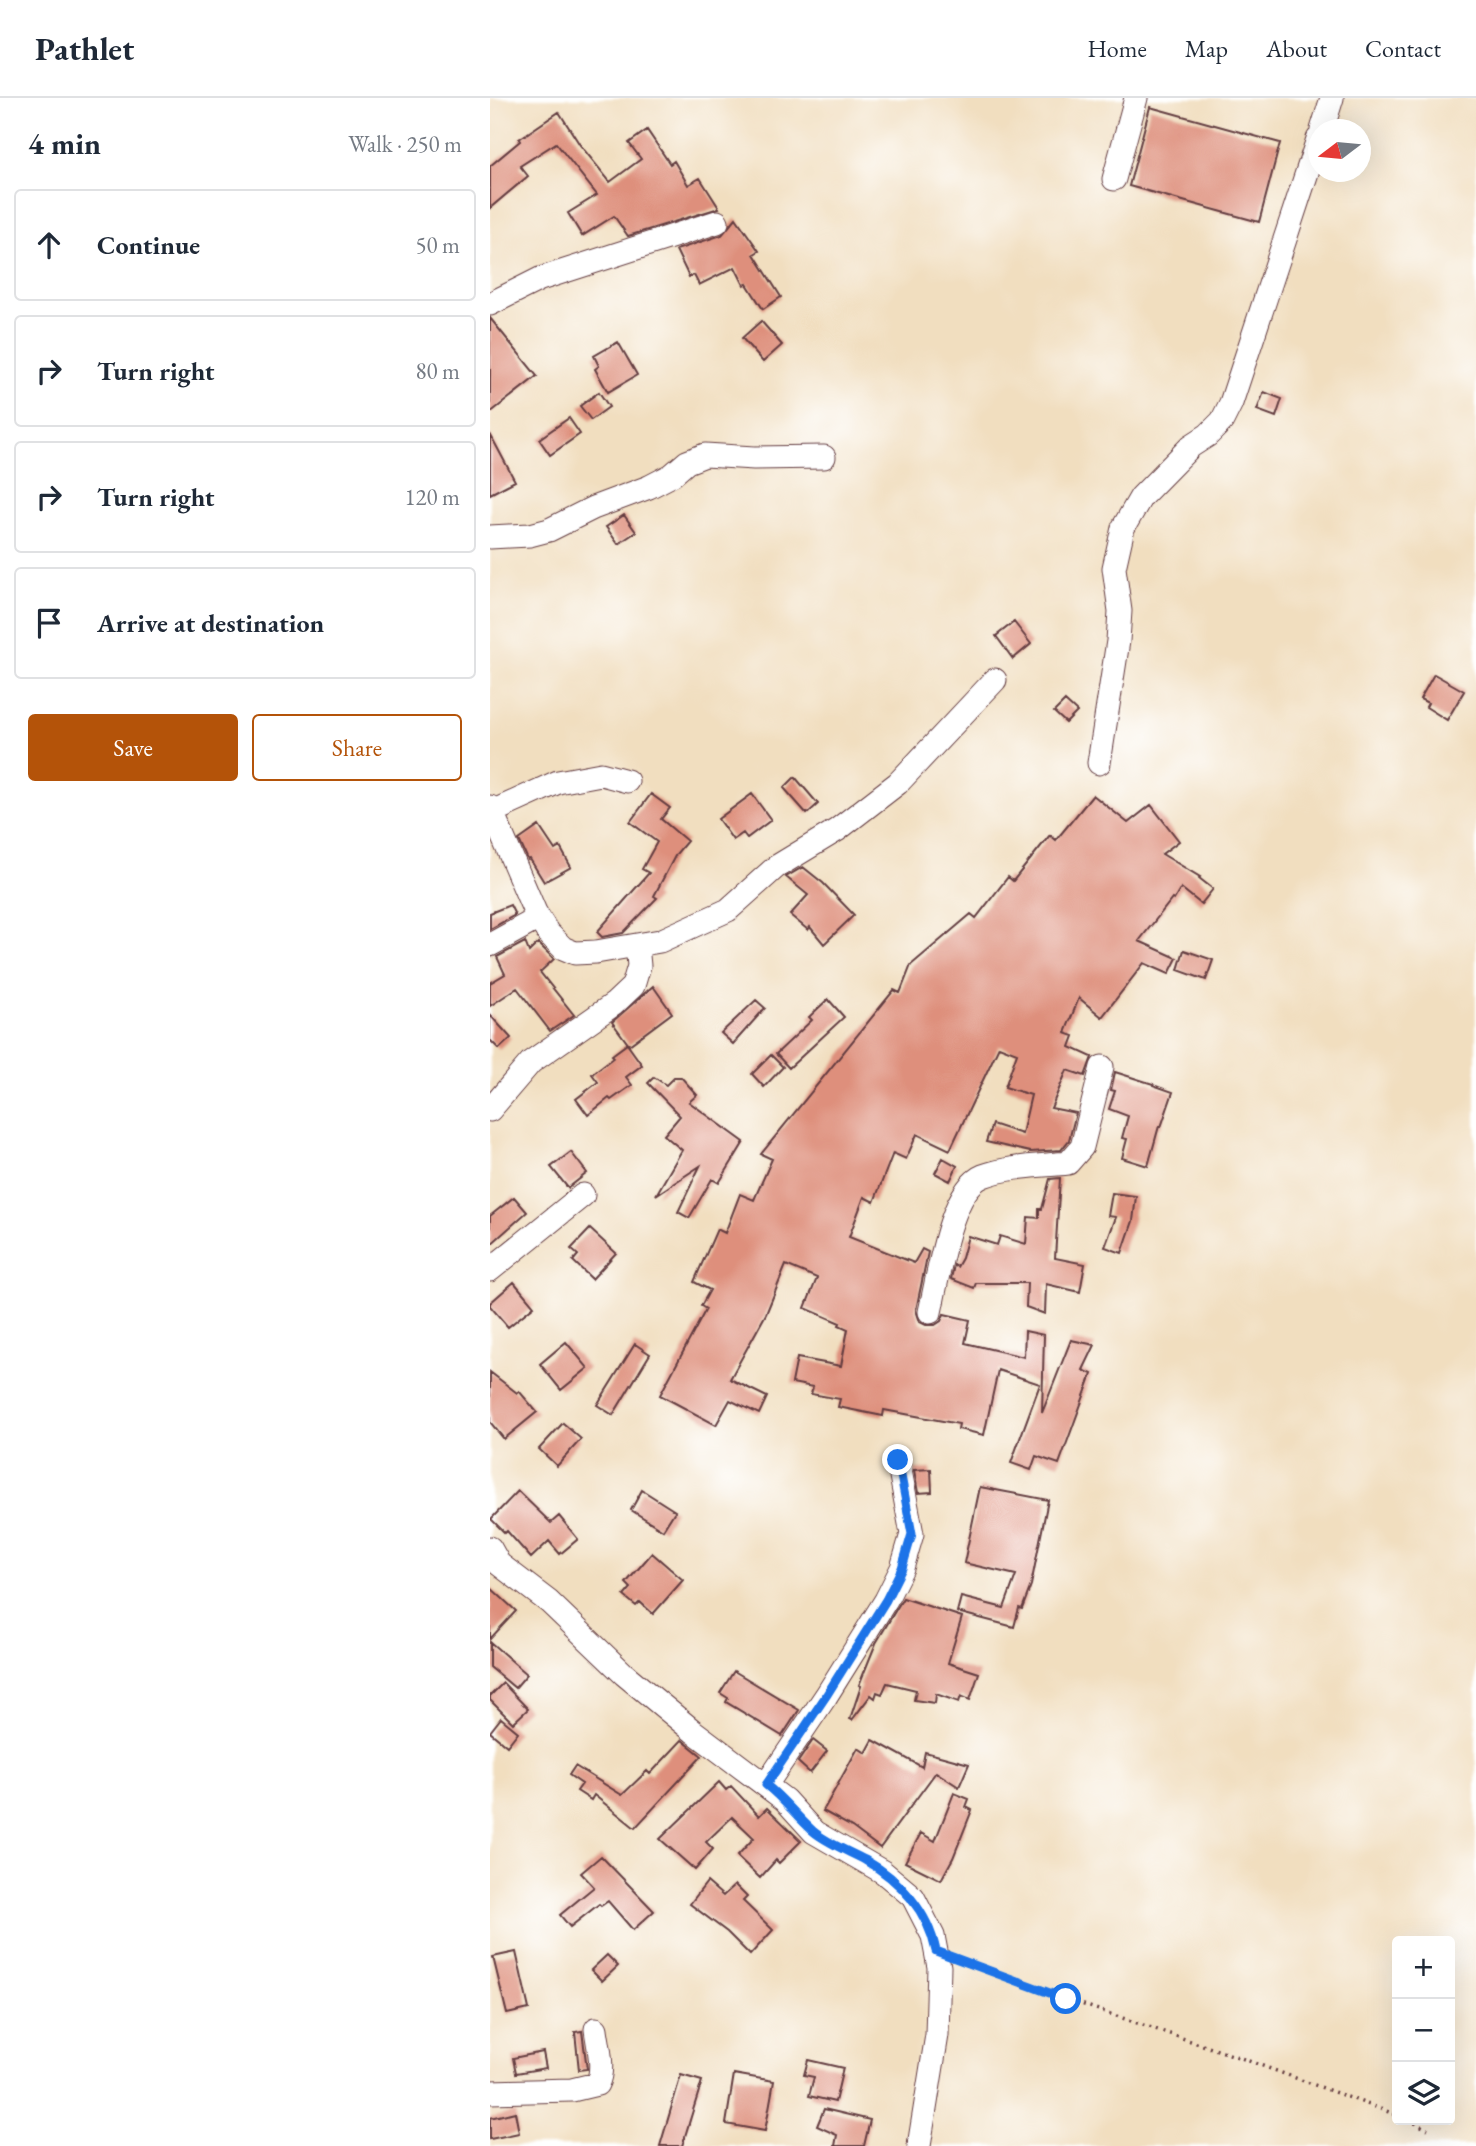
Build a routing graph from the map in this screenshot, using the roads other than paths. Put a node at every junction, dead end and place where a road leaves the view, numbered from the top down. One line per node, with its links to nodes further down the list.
1 (1136, 98): 5 (street)
2 (1332, 98): 3 (street)
3 (1325, 119)
4 (1308, 169): 11 (street)
5 (1114, 179)
6 (717, 222): 7 (street)
7 (490, 304)
8 (824, 457): 9 (street)
9 (490, 537)
10 (995, 680): 16 (street)
11 (1099, 764)
12 (627, 781): 13 (street)
13 (491, 809): 14 (street)
14 (539, 918): 15 (street); 16 (street)
15 (490, 945)
16 (637, 945): 18 (street)
17 (1102, 1067): 21 (street)
18 (490, 1110)
19 (583, 1195): 20 (street)
20 (490, 1270)
21 (930, 1312)
22 (898, 1460): 24 (street)
23 (490, 1548): 24 (street)
24 (766, 1785): 27 (street)
25 (596, 2029): 26 (street)
26 (490, 2092)
27 (919, 2146)

